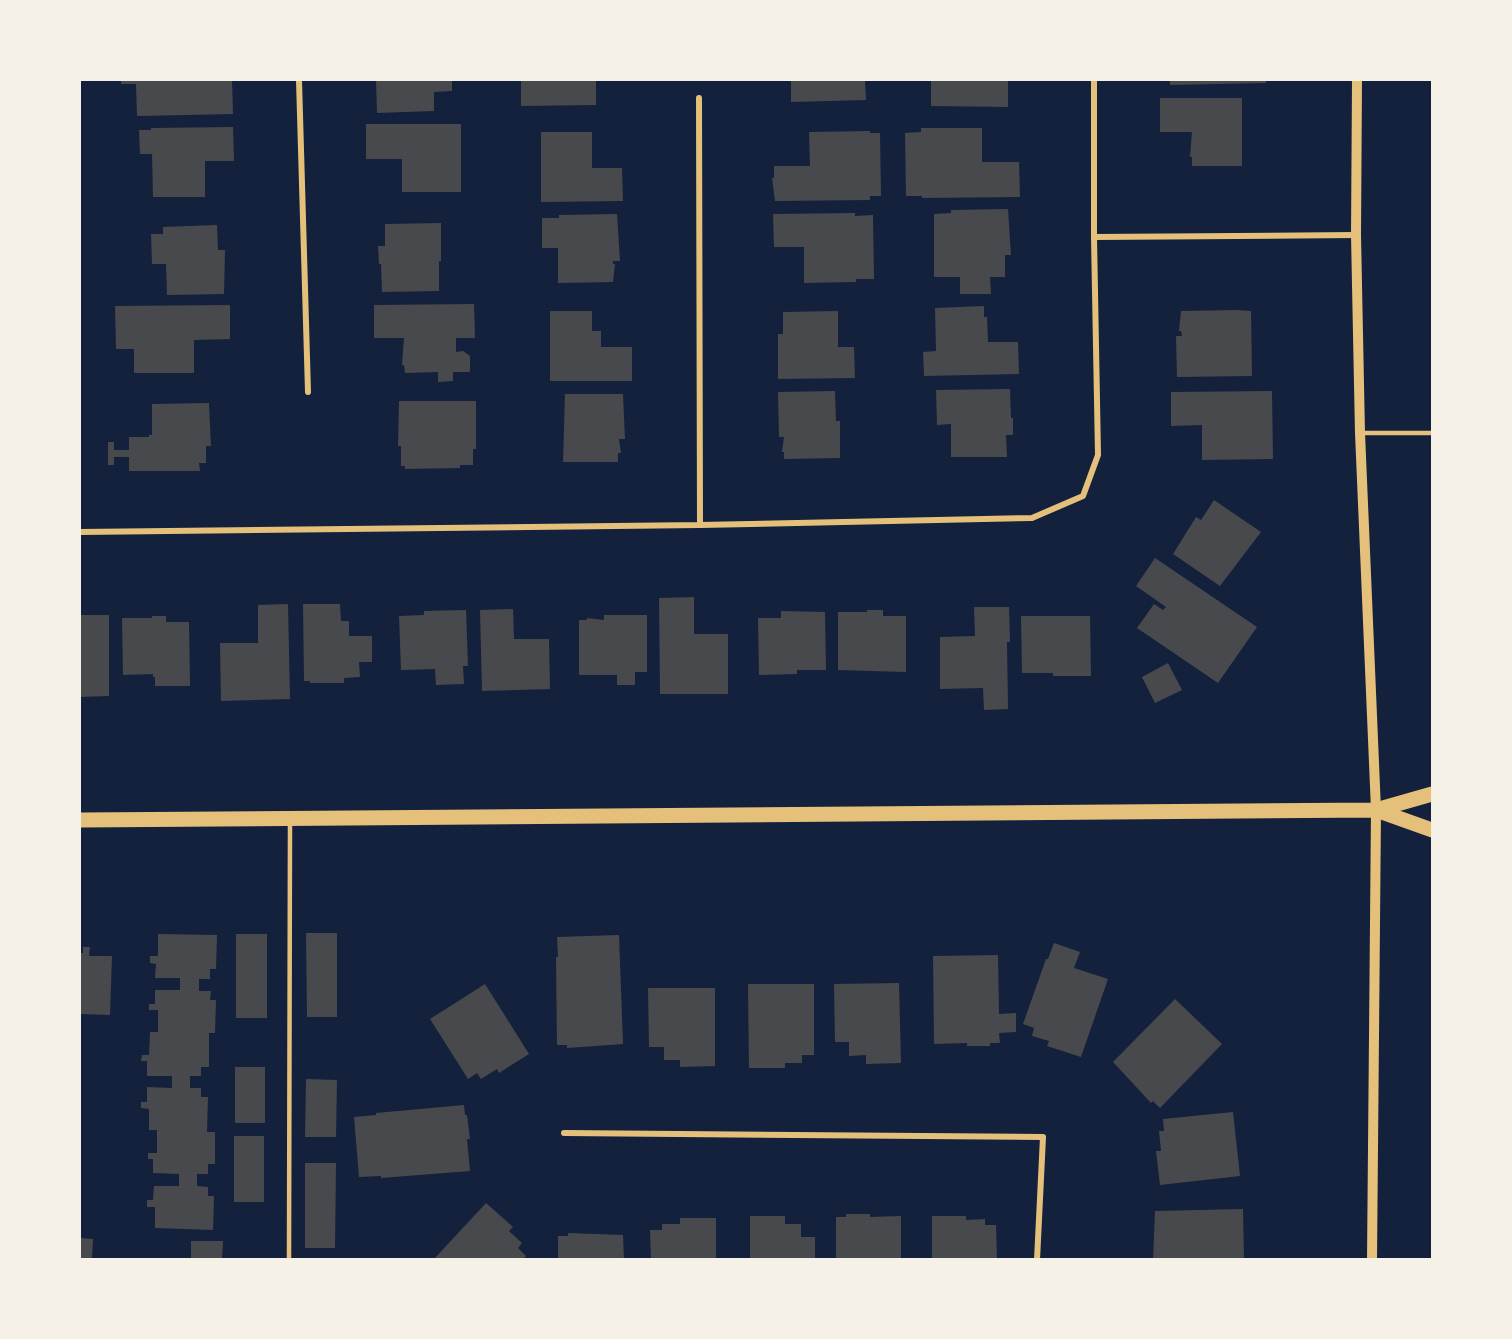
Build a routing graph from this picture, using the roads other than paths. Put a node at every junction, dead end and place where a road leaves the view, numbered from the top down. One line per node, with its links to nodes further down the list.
1 (299, 80): 7 (street)
2 (1094, 80): 6 (street)
3 (1357, 80): 5 (street)
4 (699, 98): 10 (street)
5 (1356, 235): 6 (street); 9 (street)
6 (1094, 237): 10 (street)
7 (308, 392)
8 (1432, 433): 9 (lane)
9 (1360, 434): 13 (street)
10 (699, 525): 11 (street)
11 (80, 532)
12 (1432, 794): 13 (main road)
13 (1376, 810): 14 (main road); 16 (main road); 20 (street)
14 (290, 819): 15 (main road); 18 (lane)
15 (80, 820)
16 (1432, 830)
17 (564, 1133): 19 (street)
18 (289, 1260)
19 (1037, 1260)
20 (1372, 1260)

